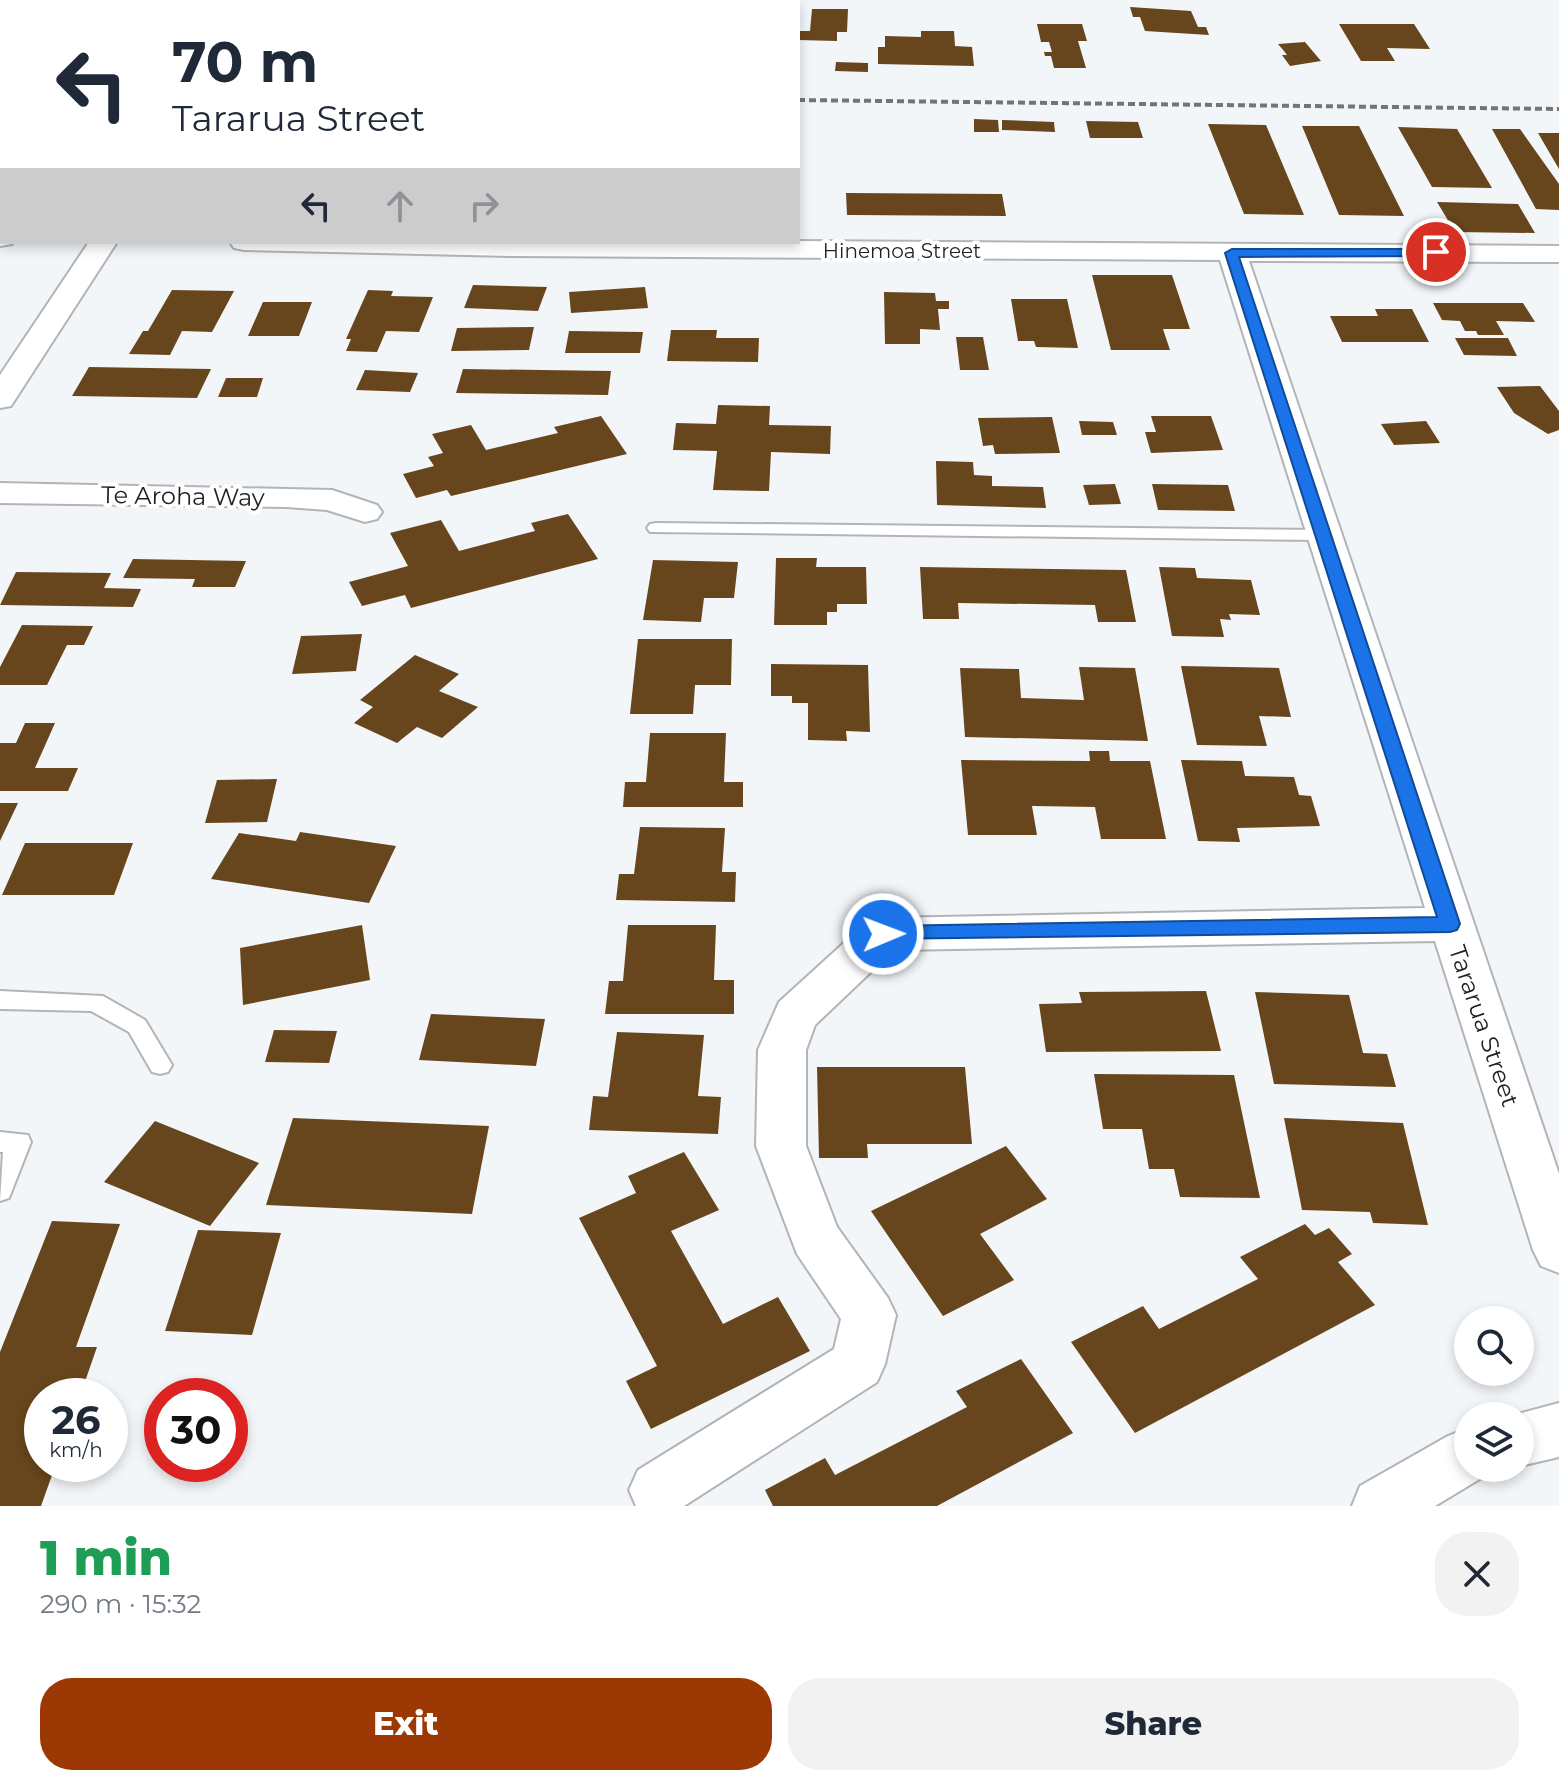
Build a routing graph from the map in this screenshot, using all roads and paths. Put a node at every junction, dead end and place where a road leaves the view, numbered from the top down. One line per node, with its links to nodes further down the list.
1 (102, 244): 6 (street)
2 (423, 244): 3 (street, Hinemoa Street)
3 (513, 245): 4 (street, Hinemoa Street)
4 (1232, 253): 5 (street, Hinemoa Street); 10 (street, Tararua Street)
5 (1559, 254)
6 (0, 399)
7 (0, 493): 8 (street, Te Aroha Way)
8 (365, 512)
9 (656, 528): 10 (lane)
10 (1322, 535): 11 (street, Tararua Street)
11 (1450, 924): 16 (street, Tararua Street); 20 (street)
12 (0, 1000): 13 (lane)
13 (160, 1065)
14 (0, 1142): 15 (lane)
15 (0, 1190)
16 (1559, 1250)
17 (1559, 1430): 18 (street)
18 (1534, 1436)
19 (1454, 1463): 21 (street)
20 (658, 1490)
21 (1381, 1506)

